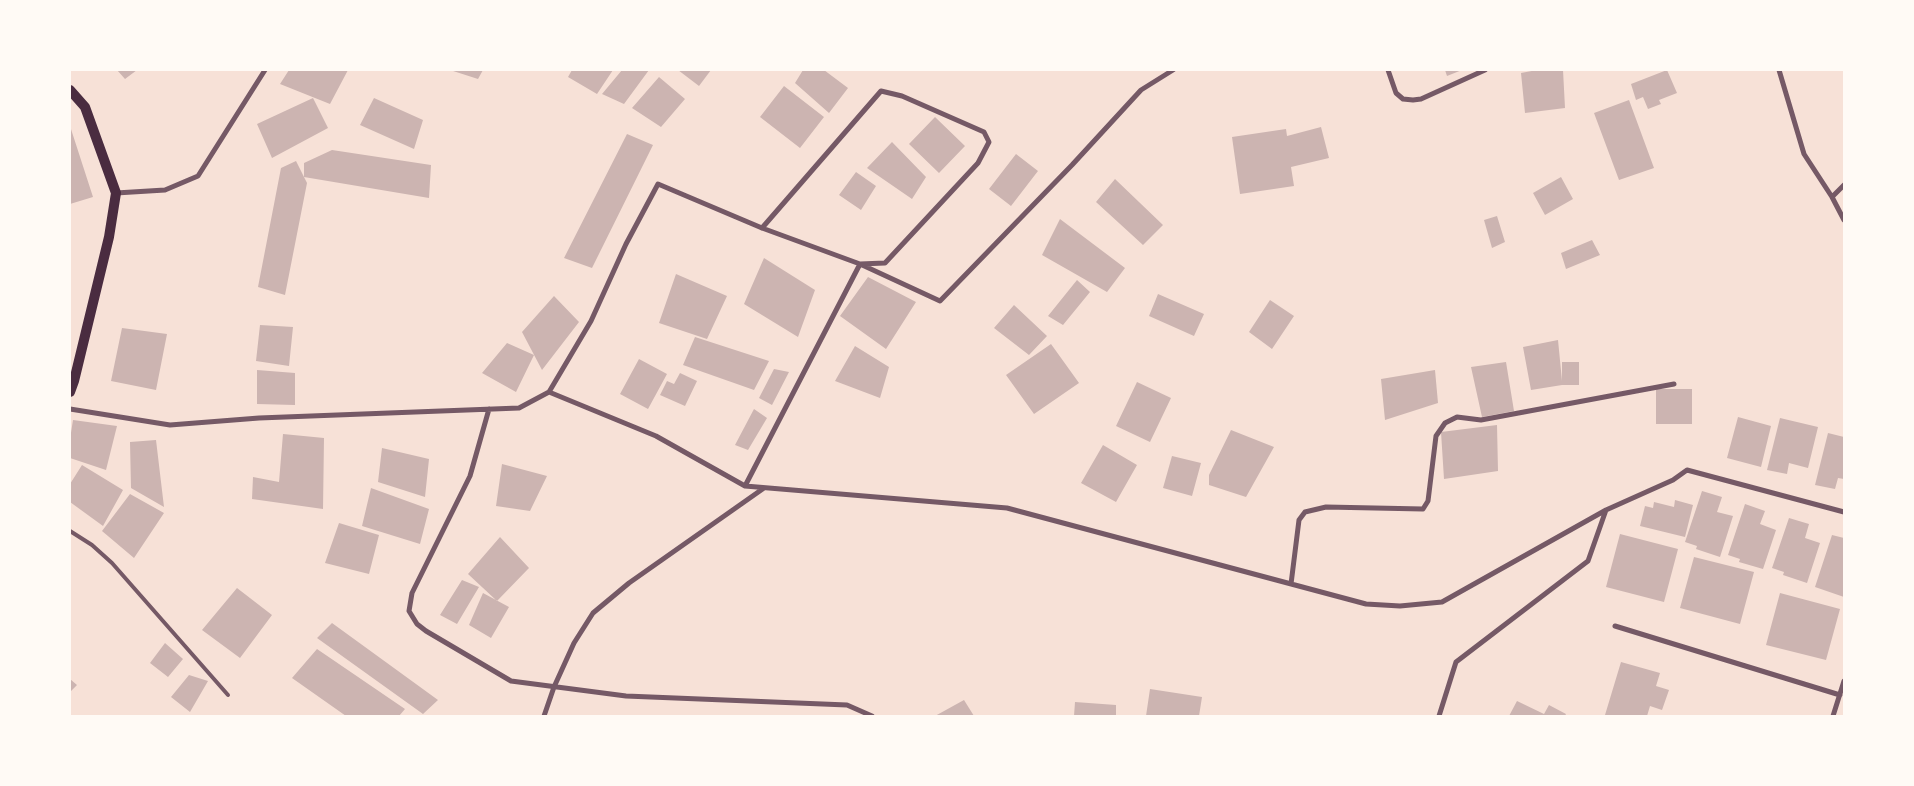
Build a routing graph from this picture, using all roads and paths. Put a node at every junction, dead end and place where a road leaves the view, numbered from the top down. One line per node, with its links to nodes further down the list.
1 (265, 70): 8 (street)
2 (1173, 70): 12 (street)
3 (1388, 70): 4 (street)
4 (1485, 70)
5 (1779, 70): 9 (street)
6 (70, 90): 8 (main road)
7 (1844, 185): 9 (street)
8 (116, 193): 14 (main road)
9 (1832, 197): 10 (street)
10 (1844, 220)
11 (762, 228): 12 (street); 12 (street); 15 (street)
12 (860, 264): 18 (street)
13 (1674, 384): 23 (street)
14 (70, 392)
15 (549, 392): 17 (street); 18 (street)
16 (70, 408): 17 (street)
17 (489, 409): 26 (street)
18 (745, 486): 19 (street)
19 (765, 488): 23 (street); 26 (street)
20 (1606, 510): 21 (street); 23 (street); 31 (street)
21 (1844, 512)
22 (70, 531): 27 (lane)
23 (1291, 584)
24 (1615, 626): 28 (street)
25 (1844, 680): 28 (street)
26 (554, 687): 29 (street); 30 (street)
27 (228, 695)
28 (1840, 695): 32 (street)
29 (544, 716)
30 (872, 716)
31 (1439, 716)
32 (1833, 716)

